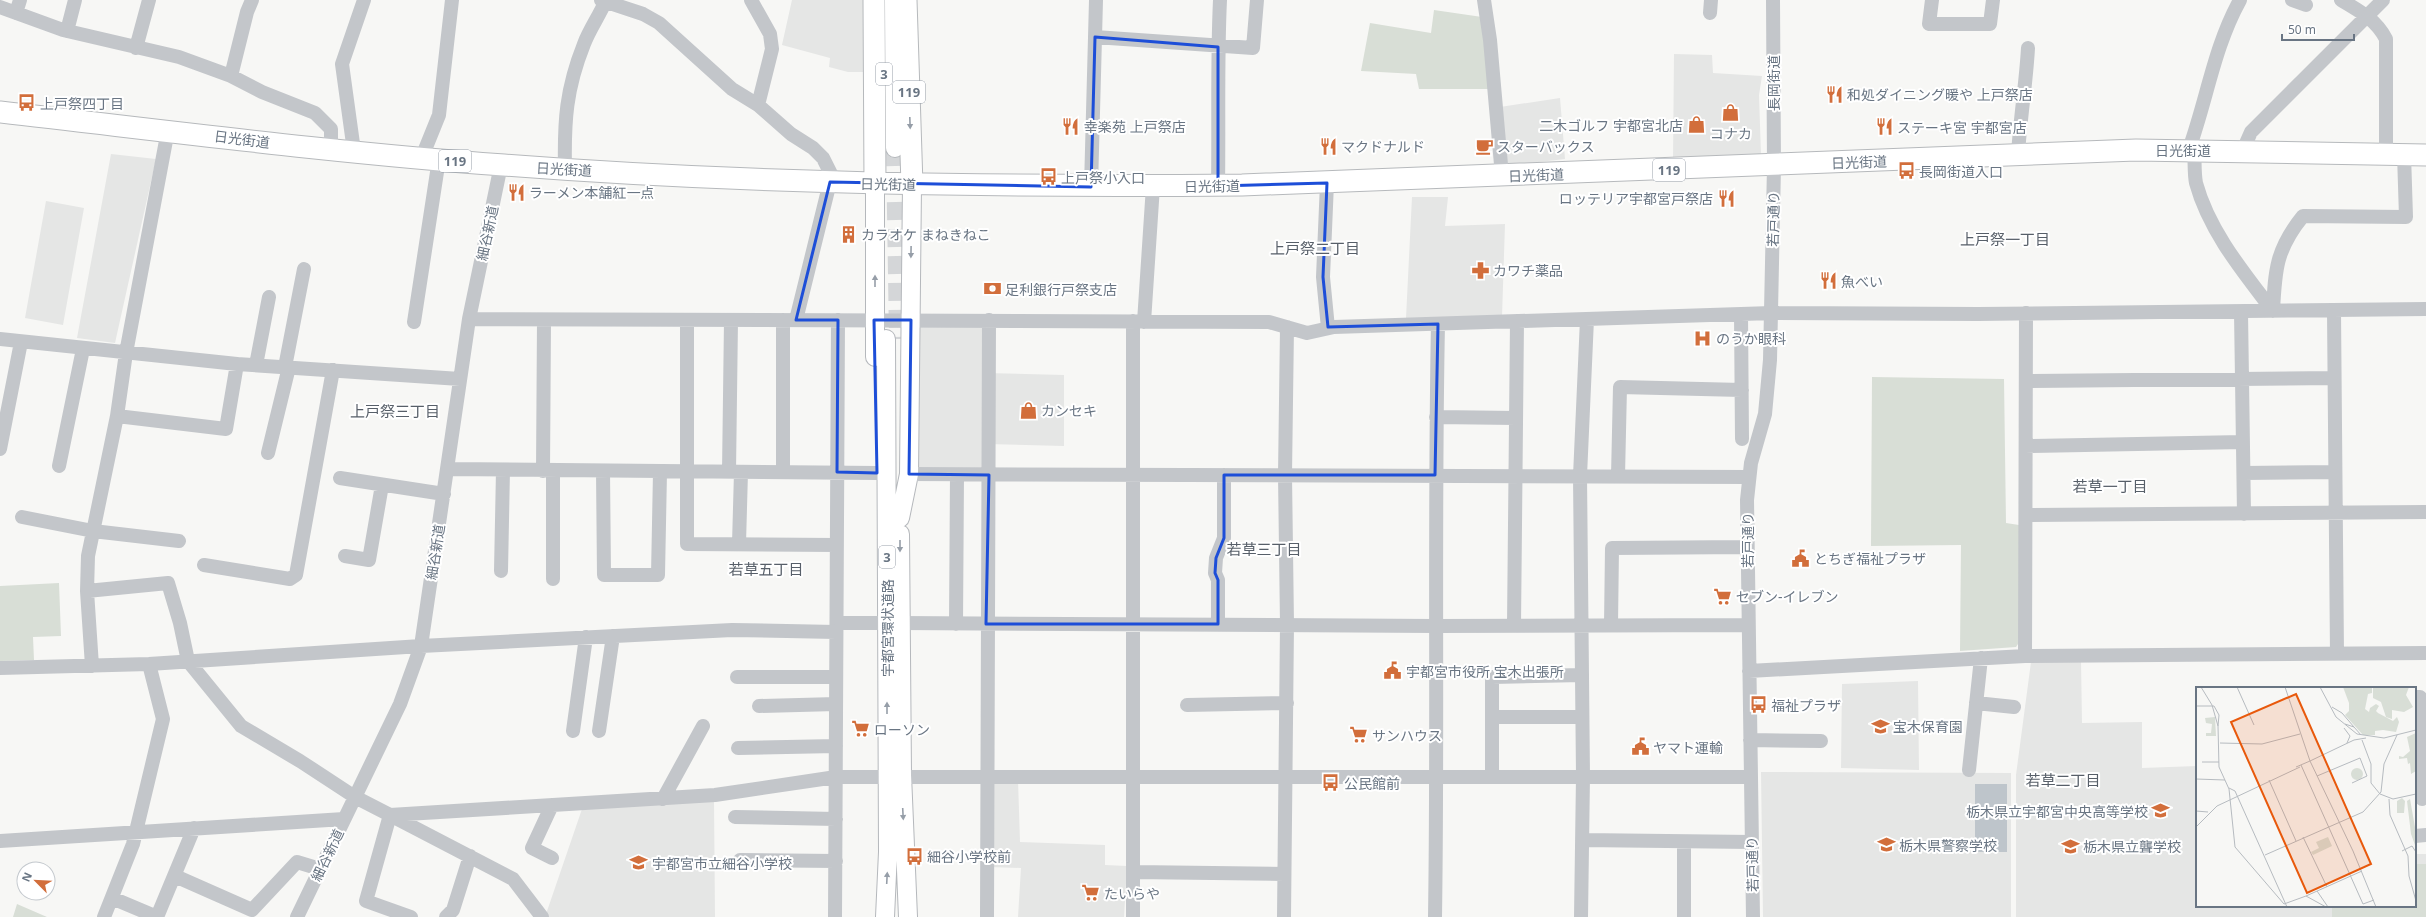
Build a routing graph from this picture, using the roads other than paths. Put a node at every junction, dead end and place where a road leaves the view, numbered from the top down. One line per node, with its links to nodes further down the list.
1 (75, 0): 27 (street)
2 (149, 0): 30 (street)
3 (252, 0): 32 (street)
4 (364, 0): 39 (street)
5 (452, 0): 43 (street)
6 (604, 0): 33 (street); 46 (street)
7 (751, 0): 33 (street)
8 (874, 0): 50 (highway, 119)
9 (883, 0): 10 (main road, 3)
10 (894, 0)
11 (906, 0): 51 (highway, 119, one-way to 51)
12 (1096, 0): 28 (street)
13 (1220, 0): 29 (street)
14 (1257, 0): 29 (street)
15 (1484, 0): 47 (street)
16 (1773, 0): 45 (street, 長岡街道)
17 (1932, 0): 18 (street)
18 (1993, 0)
19 (2240, 0): 37 (street)
20 (2292, 0): 23 (street)
21 (2341, 0): 26 (street)
22 (2382, 0): 26 (street)
23 (2306, 5)
24 (18, 6): 25 (street); 27 (street)
25 (0, 7)
26 (2367, 16): 38 (street); 40 (street)
27 (67, 31): 30 (street)
28 (1095, 37): 29 (street); 54 (street)
29 (1218, 47): 53 (street)
30 (136, 48): 32 (street)
31 (2028, 48): 41 (street)
32 (231, 76): 36 (street)
33 (758, 106): 48 (street)
34 (0, 112): 35 (highway, 日光街道 / 119)
35 (168, 130): 36 (highway, 日光街道 / 119); 83 (street)
36 (331, 149): 39 (highway, 日光街道 / 119)
37 (2192, 149): 38 (highway, 日光街道 / 119); 41 (highway, 日光街道 / 119); 58 (street)
38 (2243, 150): 40 (highway, 日光街道 / 119)
39 (354, 151): 43 (highway, 日光街道 / 119)
40 (2395, 154): 42 (highway, 日光街道 / 119); 58 (street)
41 (2018, 155): 45 (highway, 日光街道 / 119)
42 (2426, 155)
43 (431, 158): 44 (highway, 日光街道 / 119); 75 (street)
44 (501, 165): 46 (highway, 日光街道 / 119); 64 (street, 細谷新道)
45 (1774, 166): 47 (highway, 日光街道 / 119); 61 (street, 若戸通り)
46 (565, 169): 48 (highway, 日光街道 / 119)
47 (1502, 176): 49 (highway, 日光街道 / 119)
48 (833, 182): 50 (highway, 日光街道 / 119); 69 (street)
49 (1327, 183): 53 (highway, 日光街道 / 119); 79 (street)
50 (875, 184): 51 (highway, 日光街道 / 119); 71 (main road, 3, one-way to 50)
51 (912, 185): 54 (highway, 日光街道 / 119); 72 (main road, 3, one-way to 72)
52 (1153, 186): 53 (highway, 日光街道 / 119); 54 (highway, 日光街道 / 119); 76 (street)
53 (1218, 186)
54 (1091, 187)
55 (304, 269): 86 (street)
56 (269, 297): 85 (street)
57 (2426, 309): 59 (street)
58 (2273, 311): 59 (street); 60 (street)
59 (2334, 311): 89 (street)
60 (2241, 312): 62 (street); 88 (street)
61 (1772, 313): 62 (street); 63 (street); 94 (street, 若戸通り)
62 (2026, 313): 91 (street)
63 (1741, 314): 65 (street); 92 (street)
64 (469, 319): 66 (street); 90 (street, 細谷新道)
65 (1587, 319): 74 (street); 124 (street)
66 (544, 320): 67 (street); 106 (street)
67 (687, 320): 68 (street); 109 (street)
68 (730, 320): 69 (street); 110 (street)
69 (789, 320): 70 (street); 111 (street)
70 (838, 320): 71 (street); 112 (street)
71 (874, 320): 72 (street); 114 (main road, 3)
72 (911, 320): 73 (street); 116 (main road, 3)
73 (989, 320): 76 (street); 118 (street)
74 (1517, 321): 77 (street); 97 (street)
75 (414, 322)
76 (1138, 322): 78 (street); 119 (street)
77 (1438, 324): 79 (street); 96 (street)
78 (1287, 327): 79 (street); 121 (street)
79 (1328, 328)
80 (0, 339): 81 (street)
81 (21, 342): 82 (street); 101 (street)
82 (83, 348): 83 (street); 103 (street)
83 (126, 353): 84 (street); 95 (street)
84 (237, 364): 85 (street); 95 (street)
85 (256, 365): 86 (street)
86 (287, 367): 87 (street); 102 (street)
87 (333, 370): 90 (street); 143 (street)
88 (2242, 378): 89 (street); 91 (street); 99 (street)
89 (2334, 378): 113 (street)
90 (460, 379): 104 (street, 細谷新道)
91 (2026, 381): 100 (street)
92 (1742, 390): 93 (street); 125 (street)
93 (1742, 414): 94 (street); 98 (street)
94 (1764, 414): 126 (street, 若戸通り)
95 (117, 416): 136 (street)
96 (1436, 417): 97 (street); 122 (street)
97 (1516, 418): 123 (street)
98 (1742, 439)
99 (2243, 442): 100 (street); 115 (street)
100 (2026, 446): 133 (street)
101 (0, 450)
102 (268, 453)
103 (59, 466)
104 (447, 469): 105 (street); 129 (street, 細谷新道)
105 (503, 470): 106 (street); 144 (street)
106 (548, 471): 107 (street); 145 (street)
107 (603, 471): 108 (street); 108 (street)
108 (660, 472): 109 (street)
109 (686, 472): 110 (street); 139 (street)
110 (735, 472): 111 (street); 139 (street)
111 (783, 472): 112 (street)
112 (837, 472): 114 (street); 140 (street)
113 (2335, 472): 115 (street); 132 (street)
114 (877, 473): 137 (main road, 3)
115 (2244, 473): 131 (street)
116 (909, 474): 117 (street); 135 (main road, 3)
117 (957, 475): 118 (street); 148 (street)
118 (990, 475): 119 (street); 149 (street)
119 (1134, 475): 120 (street); 152 (street)
120 (1224, 475): 121 (street); 150 (street)
121 (1285, 475): 122 (street); 151 (street)
122 (1435, 475): 123 (street); 156 (street)
123 (1516, 476): 124 (street); 157 (street)
124 (1580, 476): 125 (street); 153 (street)
125 (1618, 476): 126 (street)
126 (1749, 477): 141 (street, 若戸通り)
127 (340, 478): 128 (street)
128 (382, 485): 129 (street); 142 (street)
129 (444, 494): 161 (street, 細谷新道)
130 (2426, 512): 132 (street)
131 (2244, 514): 132 (street); 133 (street)
132 (2336, 514): 163 (street)
133 (2026, 515): 164 (street)
134 (22, 517): 136 (street)
135 (900, 518): 137 (main road, 宇都宮環状道路 / 3); 147 (main road, 宇都宮環状道路 / 3, one-way to 147)
136 (93, 531): 138 (street); 146 (street)
137 (887, 539): 147 (main road, 宇都宮環状道路 / 3)
138 (179, 541)
139 (739, 544): 140 (street)
140 (837, 545): 158 (street)
141 (1747, 547): 154 (street); 155 (street, 若戸通り)
142 (345, 556)
143 (204, 566)
144 (501, 571)
145 (553, 579)
146 (87, 591): 166 (street); 168 (street)
147 (894, 623): 148 (street); 158 (street); 191 (main road, 宇都宮環状道路 / 3)
148 (956, 624): 149 (street)
149 (986, 624): 152 (street); 192 (street)
150 (1218, 624): 151 (street); 152 (street)
151 (1288, 624): 156 (street); 175 (street)
152 (1134, 625): 193 (street)
153 (1581, 625): 154 (street); 157 (street); 171 (street)
154 (1611, 625): 155 (street)
155 (1748, 625): 170 (street, 若戸通り)
156 (1435, 626): 157 (street); 198 (street)
157 (1514, 626)
158 (837, 628): 159 (street); 173 (street)
159 (613, 636): 160 (street); 185 (street)
160 (586, 637): 161 (street); 184 (street)
161 (421, 646): 166 (street); 200 (street, 細谷新道)
162 (2426, 653): 163 (street)
163 (2338, 654): 164 (street)
164 (2025, 656): 165 (street)
165 (1981, 658): 170 (street); 176 (street)
166 (188, 661): 167 (street); 200 (street)
167 (149, 664): 168 (street); 209 (street)
168 (92, 666): 169 (street)
169 (0, 668)
170 (1749, 671): 186 (street, 若戸通り)
171 (1582, 675): 181 (street); 182 (street)
172 (737, 677): 173 (street)
173 (836, 677): 177 (street)
174 (2416, 697): 202 (street)
175 (1287, 703): 178 (street); 195 (street)
176 (1976, 703): 180 (street); 190 (street)
177 (836, 704): 179 (street); 188 (street)
178 (1187, 705)
179 (759, 706)
180 (2014, 707)
181 (1492, 717): 182 (street); 196 (street)
182 (1582, 717): 197 (street)
183 (703, 726): 201 (street)
184 (573, 731)
185 (600, 731)
186 (1750, 740): 187 (street); 199 (street, 若戸通り)
187 (1821, 741)
188 (836, 746): 189 (street); 194 (street)
189 (738, 748)
190 (1969, 770)
191 (895, 775): 192 (street); 194 (street); 234 (main road, 宇都宮環状道路 / 3, one-way to 191); 235 (main road, 宇都宮環状道路 / 3, one-way to 235)
192 (987, 775): 193 (street); 236 (street)
193 (1134, 775): 195 (street); 221 (street)
194 (836, 776): 201 (street); 207 (street)
195 (1287, 776): 198 (street); 222 (street)
196 (1492, 776): 197 (street); 198 (street)
197 (1583, 776): 199 (street); 212 (street)
198 (1437, 777): 239 (street)
199 (1751, 777): 215 (street, 若戸通り)
200 (355, 797): 204 (street); 206 (street, 細谷新道)
201 (663, 798): 203 (street)
202 (2421, 799)
203 (552, 805): 204 (street); 217 (street)
204 (390, 815): 216 (street); 230 (street)
205 (735, 817): 207 (street)
206 (344, 819): 208 (street); 220 (street, 細谷新道)
207 (836, 819): 219 (street)
208 (194, 828): 209 (street); 223 (street)
209 (136, 833): 213 (street); 224 (street)
210 (2426, 835): 211 (street)
211 (2416, 836)
212 (1582, 840): 214 (street); 240 (street)
213 (0, 841)
214 (1684, 842): 215 (street); 241 (street)
215 (1752, 842): 242 (street, 若戸通り)
216 (470, 856): 231 (street); 232 (street)
217 (552, 858)
218 (740, 860): 219 (street)
219 (836, 862): 233 (street)
220 (320, 868): 225 (street); 229 (street, 細谷新道)
221 (1134, 872): 222 (street); 237 (street)
222 (1284, 874): 238 (street)
223 (176, 876): 225 (street); 227 (street)
224 (112, 898): 226 (street); 227 (street)
225 (252, 910): 228 (street)
226 (104, 917)
227 (157, 917)
228 (240, 917)
229 (297, 917)
230 (411, 917)
231 (446, 917)
232 (542, 917)
233 (835, 917)
234 (885, 917)
235 (908, 917)
236 (987, 917)
237 (1133, 917)
238 (1284, 917)
239 (1435, 917)
240 (1581, 917)
241 (1684, 917)
242 (1753, 917)

